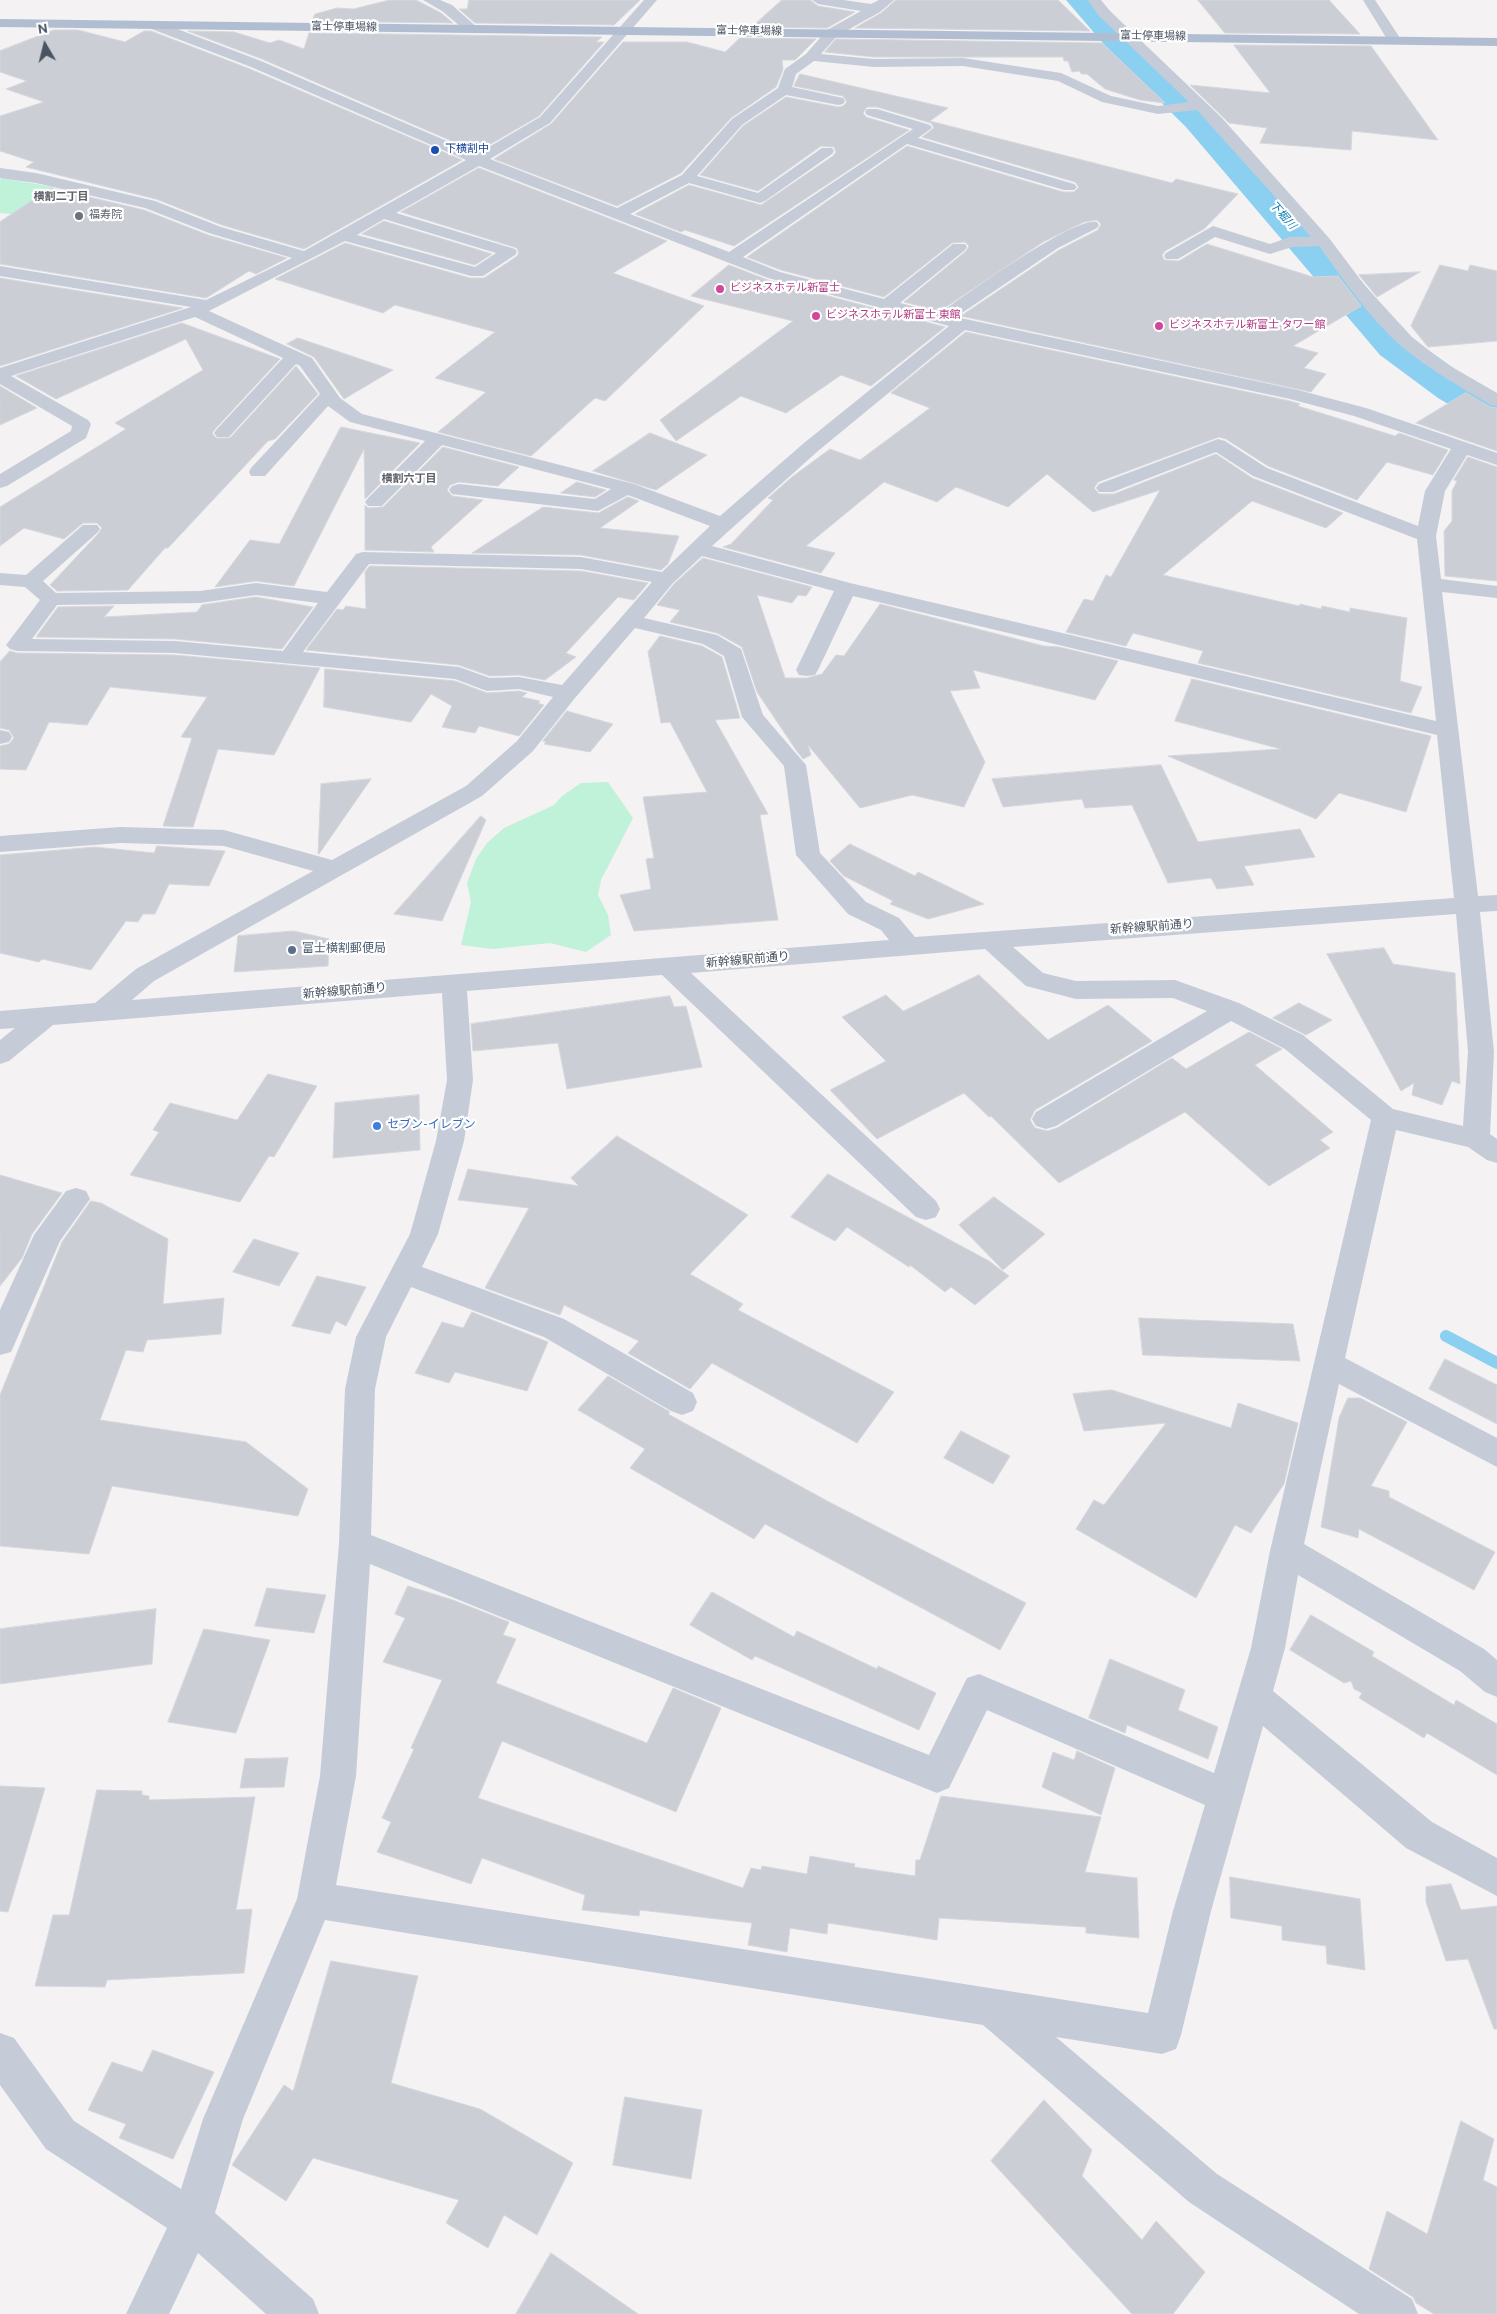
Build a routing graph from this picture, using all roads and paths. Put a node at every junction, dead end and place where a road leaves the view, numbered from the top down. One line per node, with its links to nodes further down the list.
1 (429, 0): 10 (street)
2 (651, 0): 11 (street)
3 (818, 0): 7 (street)
4 (888, 0): 7 (street)
5 (1094, 0): 13 (street)
6 (1369, 0): 14 (street)
7 (875, 9): 12 (street)
8 (0, 24): 9 (main road, 富士停車場線)
9 (154, 25): 10 (main road, 富士停車場線); 23 (street)
10 (472, 29): 11 (main road, 富士停車場線)
11 (623, 30): 12 (main road, 富士停車場線); 23 (street)
12 (832, 33): 13 (main road, 富士停車場線); 16 (street)
13 (1128, 37): 14 (main road, 富士停車場線); 19 (street)
14 (1396, 41): 15 (main road, 富士停車場線)
15 (1497, 42)
16 (811, 57): 17 (street); 19 (street)
17 (784, 90): 18 (street); 25 (street)
18 (838, 101)
19 (1199, 105): 31 (street)
20 (872, 112): 21 (street)
21 (905, 139): 26 (street); 35 (street)
22 (827, 151): 25 (street)
23 (478, 160): 27 (street); 28 (street)
24 (0, 174): 34 (street)
25 (687, 178): 28 (street)
26 (1069, 187)
27 (383, 214): 30 (street); 30 (street)
28 (618, 214): 35 (street)
29 (1091, 225): 39 (street)
30 (344, 236): 34 (street)
31 (1322, 241): 33 (street); 46 (street)
32 (959, 247): 37 (street)
33 (1172, 256)
34 (306, 258): 38 (street)
35 (730, 260): 37 (street)
36 (0, 272): 38 (street)
37 (887, 305): 39 (street)
38 (202, 308): 41 (street); 43 (street)
39 (942, 319): 40 (street)
40 (962, 324): 49 (street); 57 (street)
41 (294, 356): 45 (street); 47 (street)
42 (0, 359): 43 (street)
43 (42, 360): 44 (street)
44 (0, 376): 52 (street)
45 (329, 395): 48 (street); 51 (street)
46 (1497, 401)
47 (223, 433)
48 (439, 438): 53 (street); 56 (street)
49 (1462, 446): 50 (street); 59 (street)
50 (1497, 459)
51 (258, 472)
52 (0, 482)
53 (627, 488): 55 (street); 57 (street)
54 (1106, 488): 59 (street)
55 (459, 490)
56 (375, 502)
57 (723, 524): 60 (street)
58 (90, 529): 63 (street)
59 (1426, 536): 64 (street)
60 (700, 549): 62 (street); 65 (street)
61 (0, 579): 63 (street)
62 (666, 579): 68 (street); 69 (street)
63 (31, 581): 67 (street)
64 (1430, 584): 66 (street); 73 (street)
65 (846, 588): 71 (street); 73 (street)
66 (1497, 592)
67 (51, 598): 68 (street); 70 (street)
68 (332, 598): 70 (street)
69 (631, 621): 72 (street); 79 (street)
70 (288, 658): 72 (street)
71 (807, 670)
72 (568, 693): 75 (street)
73 (1448, 731): 77 (street)
74 (0, 844): 75 (street)
75 (334, 869): 85 (street)
76 (1497, 903): 77 (street, 新幹線駅前通り)
77 (1467, 905): 78 (street, 新幹線駅前通り); 91 (street)
78 (990, 940): 79 (street, 新幹線駅前通り); 83 (street)
79 (910, 948): 80 (street, 新幹線駅前通り)
80 (670, 968): 81 (street, 新幹線駅前通り); 93 (street)
81 (454, 983): 85 (street, 新幹線駅前通り); 94 (street)
82 (0, 998): 84 (street)
83 (1230, 1008): 89 (street); 90 (street)
84 (0, 1010)
85 (101, 1012): 86 (street, 新幹線駅前通り)
86 (47, 1016): 87 (street, 新幹線駅前通り); 88 (street)
87 (0, 1020)
88 (0, 1054)
89 (1385, 1117): 91 (street); 96 (street)
90 (1046, 1120)
91 (1486, 1146)
92 (76, 1199): 95 (street)
93 (926, 1209)
94 (404, 1272): 97 (street); 99 (street)
95 (0, 1343)
96 (1328, 1363): 98 (street); 100 (street)
97 (682, 1402)
98 (1497, 1453)
99 (355, 1543): 103 (street); 105 (street)
100 (1286, 1552): 101 (street); 102 (street)
101 (1497, 1681)
102 (1255, 1698): 103 (street); 104 (street)
103 (1224, 1795): 106 (street)
104 (1497, 1878)
105 (316, 1900): 106 (street); 108 (street)
106 (992, 2007): 111 (street)
107 (0, 2052): 108 (street)
108 (192, 2220): 109 (street); 110 (street)
109 (147, 2314)
110 (298, 2314)
111 (1397, 2314)

